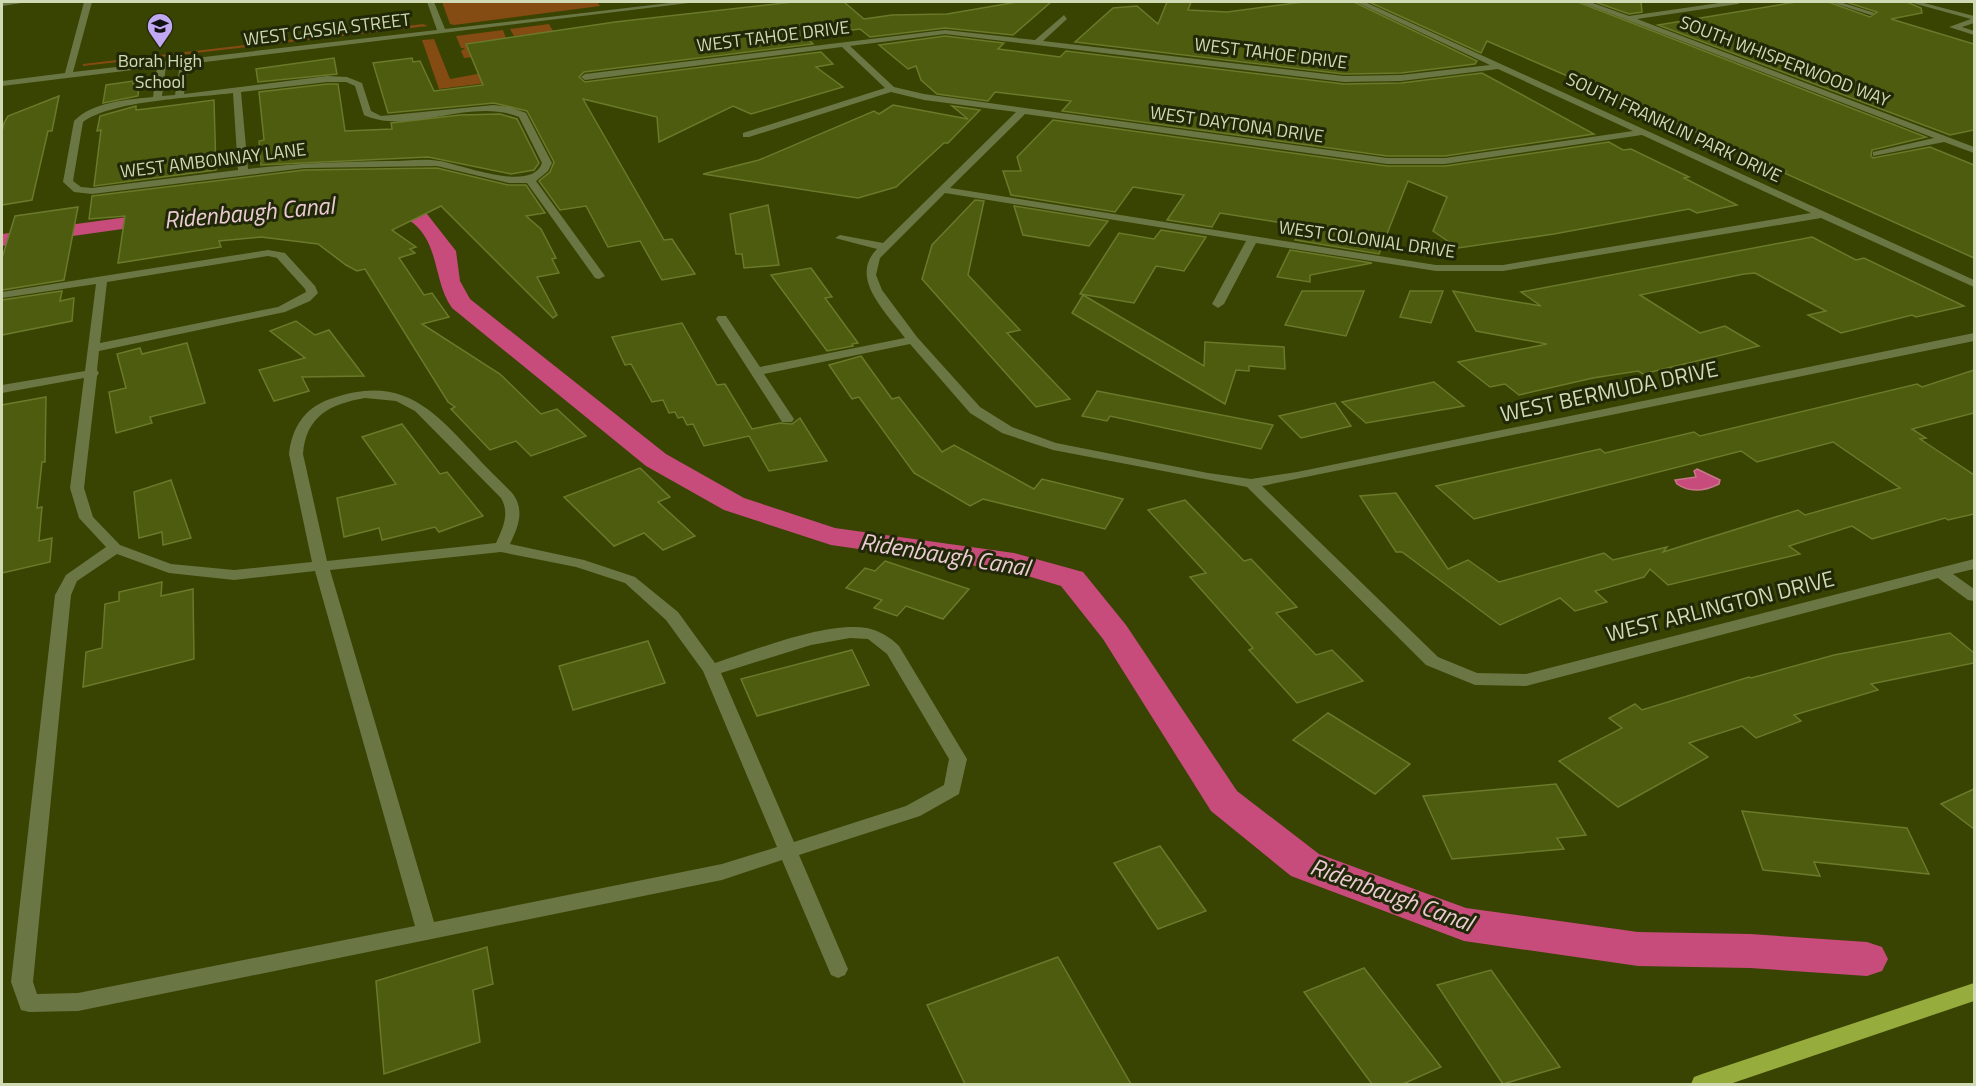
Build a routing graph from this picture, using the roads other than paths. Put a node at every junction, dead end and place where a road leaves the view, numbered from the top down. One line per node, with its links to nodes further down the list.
1 (24, 2): 12 (street)
2 (88, 2): 25 (street)
3 (430, 2): 18 (street)
4 (608, 2): 13 (street)
5 (693, 2): 13 (street, WEST CASSIA STREET)
6 (1360, 2): 24 (street, SOUTH FRANKLIN PARK DRIVE)
7 (1584, 2): 16 (street, SOUTH WHISPERWOOD WAY)
8 (1738, 2): 16 (street)
9 (1834, 2): 14 (street)
10 (1913, 2): 17 (street)
11 (1928, 2): 17 (street)
12 (2, 4)
13 (614, 11): 18 (street, WEST CASSIA STREET)
14 (1871, 13)
15 (1064, 17): 20 (street)
16 (1628, 18): 35 (street, SOUTH WHISPERWOOD WAY)
17 (1974, 18): 19 (street)
18 (442, 32): 22 (street, WEST CASSIA STREET)
19 (1974, 33)
20 (1038, 41): 21 (street, WEST TAHOE DRIVE); 24 (street, WEST TAHOE DRIVE)
21 (842, 43): 26 (street, WEST TAHOE DRIVE); 28 (street, WEST DAYTONA DRIVE)
22 (185, 62): 23 (street, WEST CASSIA STREET); 30 (street)
23 (162, 65): 25 (street, WEST CASSIA STREET); 31 (street)
24 (1499, 66): 33 (street, SOUTH FRANKLIN PARK DRIVE)
25 (68, 76): 27 (street, WEST CASSIA STREET)
26 (585, 77)
27 (2, 84)
28 (891, 89): 32 (street, WEST DAYTONA DRIVE); 34 (street)
29 (237, 90): 30 (street); 38 (street); 39 (street)
30 (179, 97): 31 (street)
31 (157, 100): 38 (street, WEST AMBONNAY LANE)
32 (1023, 111): 33 (street, WEST DAYTONA DRIVE); 40 (street)
33 (1645, 132): 41 (street, SOUTH FRANKLIN PARK DRIVE)
34 (746, 135)
35 (1943, 138): 36 (street, SOUTH WHISPERWOOD WAY); 37 (street)
36 (1974, 150)
37 (1876, 154)
38 (243, 171): 39 (street, WEST AMBONNAY LANE)
39 (530, 180): 45 (street)
40 (943, 190): 43 (street, WEST COLONIAL DRIVE); 44 (street)
41 (1822, 214): 43 (street, WEST COLONIAL DRIVE); 47 (street, SOUTH FRANKLIN PARK DRIVE)
42 (840, 238): 44 (street)
43 (1253, 239): 49 (street)
44 (886, 246): 52 (street, WEST BERMUDA DRIVE)
45 (599, 276)
46 (102, 278): 48 (street); 53 (street); 53 (street)
47 (1974, 284)
48 (2, 295)
49 (1218, 304)
50 (722, 319): 54 (street)
51 (1974, 337): 58 (street, WEST BERMUDA DRIVE)
52 (913, 340): 54 (street); 58 (street, WEST BERMUDA DRIVE)
53 (95, 348): 55 (street)
54 (756, 372): 57 (street)
55 (93, 373): 56 (street); 60 (street)
56 (2, 389)
57 (787, 419)
58 (1251, 483): 63 (street, WEST ARLINGTON DRIVE)
59 (501, 547): 62 (street); 62 (street); 65 (street)
60 (115, 548): 62 (street); 67 (street)
61 (1974, 564): 63 (street, WEST ARLINGTON DRIVE)
62 (321, 566): 67 (street)
63 (1941, 573): 64 (street)
64 (1974, 596)
65 (711, 670): 66 (street); 66 (street)
66 (788, 850): 67 (street); 68 (street)
67 (427, 931)
68 (838, 969)
69 (1974, 992): 70 (main road)
70 (1702, 1084)

